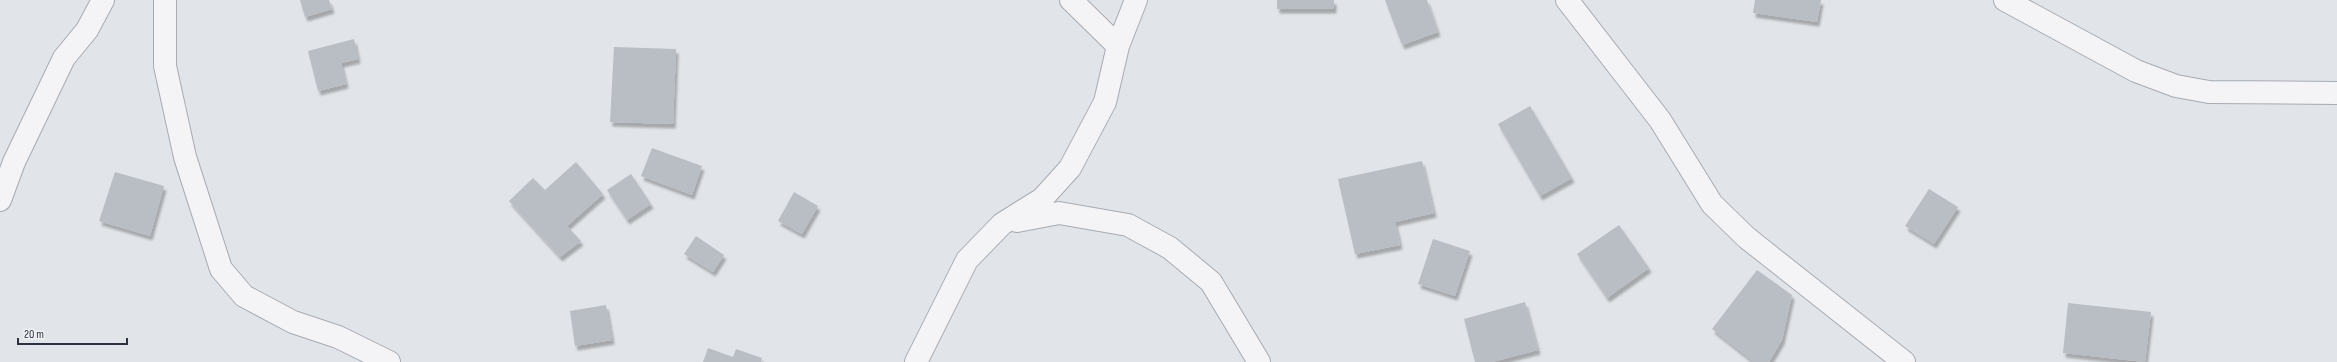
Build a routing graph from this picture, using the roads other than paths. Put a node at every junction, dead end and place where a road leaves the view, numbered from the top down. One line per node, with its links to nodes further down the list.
1 (103, 0): 9 (street)
2 (166, 0): 11 (street)
3 (1070, 0): 7 (street)
4 (1136, 0): 7 (street)
5 (1567, 0): 14 (street)
6 (2005, 0): 8 (street)
7 (1118, 46): 10 (street)
8 (2337, 93)
9 (0, 200)
10 (1002, 224): 12 (street); 13 (street)
11 (388, 362)
12 (916, 362)
13 (1259, 362)
14 (1904, 362)

